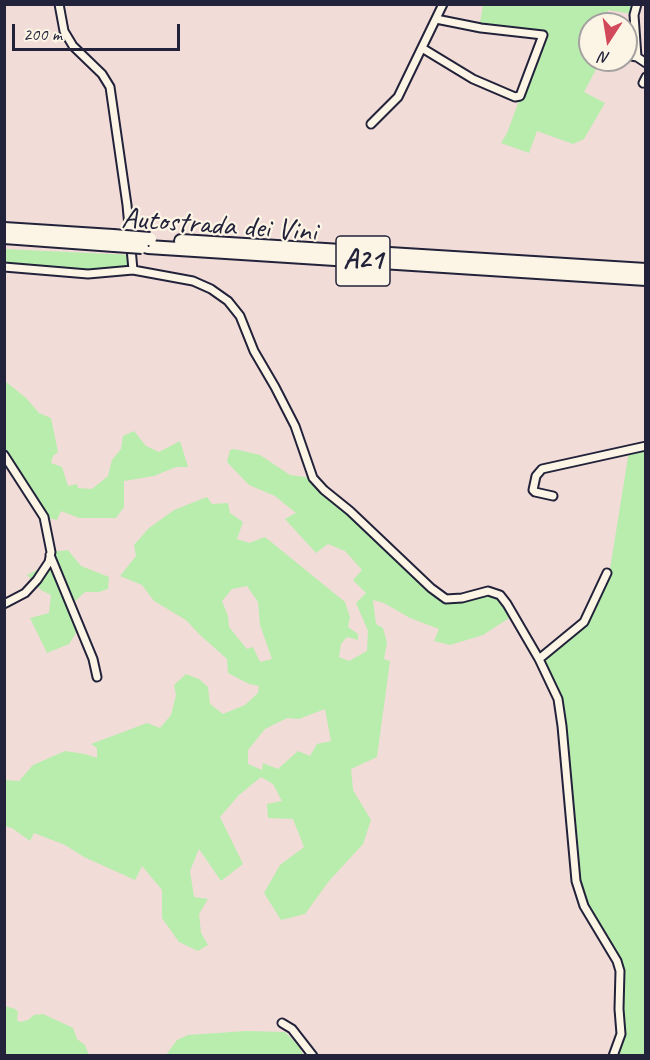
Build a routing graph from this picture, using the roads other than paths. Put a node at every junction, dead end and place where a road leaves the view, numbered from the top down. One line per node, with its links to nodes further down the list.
1 (59, 4): 12 (street)
2 (443, 4): 3 (street)
3 (436, 20): 4 (street); 4 (street)
4 (422, 48): 7 (street)
5 (638, 57): 6 (street)
6 (645, 63)
7 (371, 124)
8 (4, 229): 10 (highway, Autostrada dei Vini / A21)
9 (4, 237): 10 (highway, Autostrada dei Vini / A21)
10 (113, 240): 14 (highway, Autostrada dei Vini / A21, bridge)
11 (4, 267): 12 (street)
12 (133, 270): 22 (street)
13 (645, 270): 14 (highway, Autostrada dei Vini / A21)
14 (578, 271): 15 (highway, Autostrada dei Vini / A21)
15 (645, 279)
16 (645, 446): 18 (street)
17 (4, 455): 19 (street)
18 (553, 496)
19 (50, 555): 21 (street); 23 (street)
20 (607, 573): 22 (street)
21 (4, 604)
22 (539, 659): 26 (street)
23 (97, 677)
24 (282, 1023): 25 (street)
25 (313, 1056)
26 (613, 1056)

